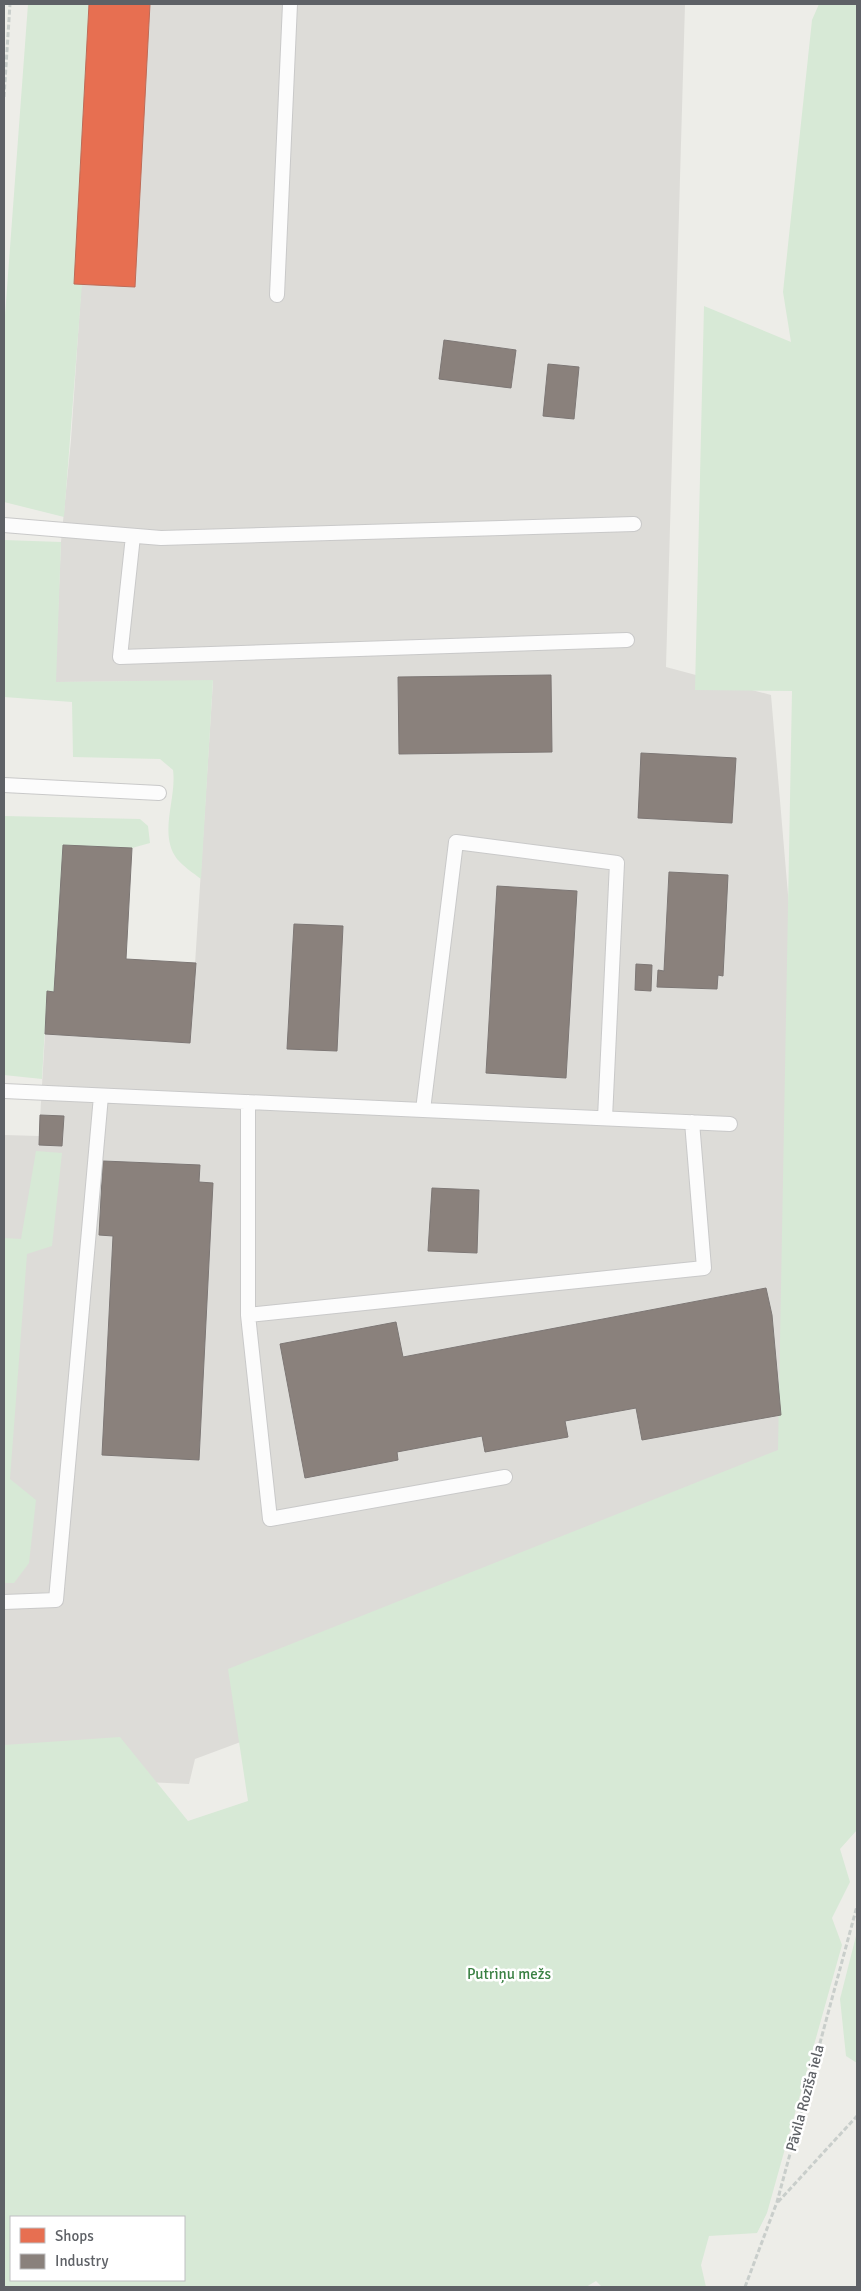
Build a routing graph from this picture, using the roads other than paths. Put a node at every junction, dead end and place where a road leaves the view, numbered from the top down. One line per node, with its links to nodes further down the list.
1 (290, 4): 2 (lane)
2 (276, 295)
3 (634, 524): 5 (lane)
4 (4, 526): 5 (lane)
5 (133, 536): 6 (lane)
6 (627, 640)
7 (4, 785): 8 (lane)
8 (159, 793)
9 (4, 1091): 10 (lane)
10 (101, 1096): 11 (lane); 18 (lane)
11 (248, 1102): 12 (lane); 16 (lane)
12 (423, 1110): 13 (lane); 13 (lane)
13 (605, 1118): 14 (lane)
14 (692, 1122): 15 (lane); 16 (lane)
15 (730, 1124)
16 (248, 1315): 17 (lane)
17 (505, 1477)
18 (4, 1602)

